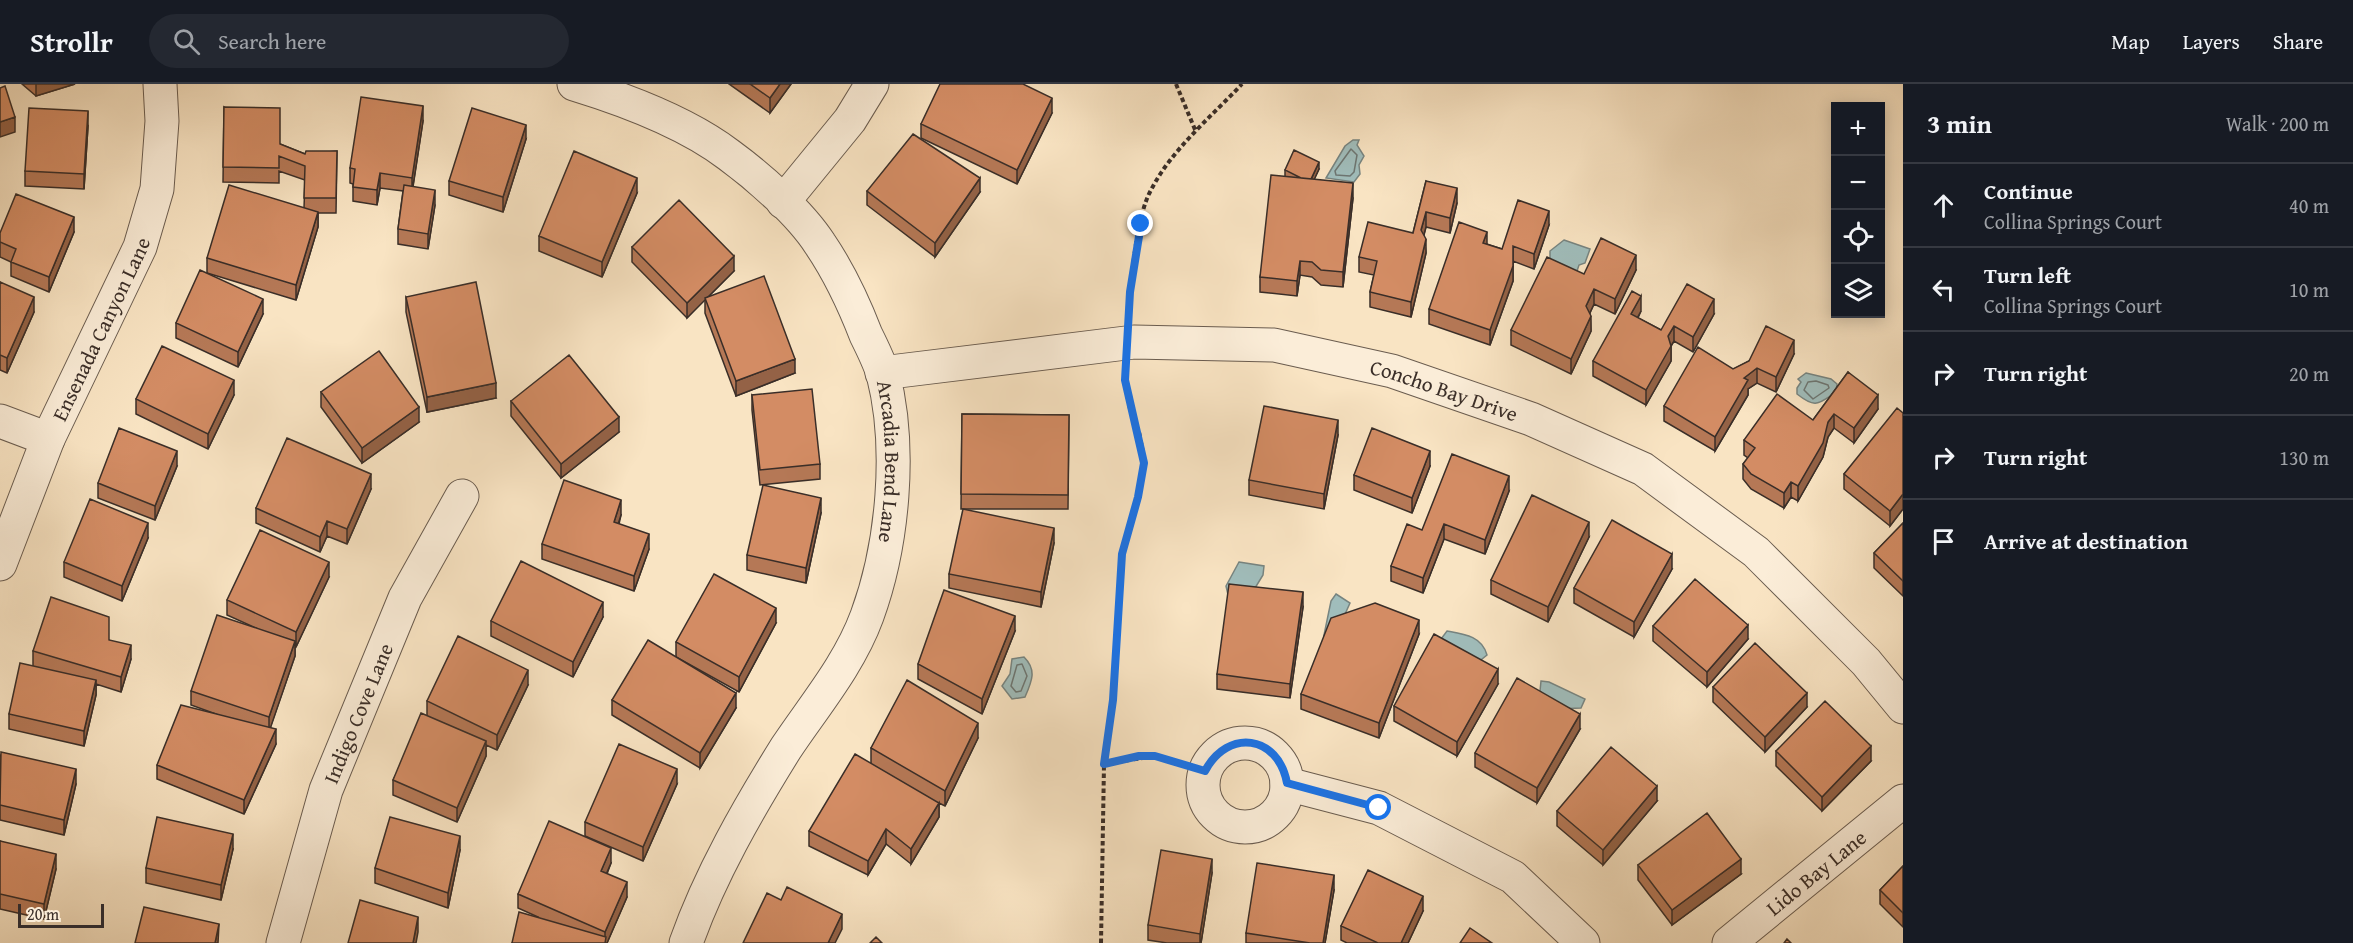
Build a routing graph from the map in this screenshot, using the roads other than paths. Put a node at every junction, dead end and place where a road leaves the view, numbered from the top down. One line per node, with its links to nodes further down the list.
1 (160, 84): 7 (street, Ensenada Canyon Lane)
2 (574, 84): 4 (street, Arcadia Bend Lane)
3 (872, 84): 4 (street)
4 (783, 202): 5 (street, Arcadia Bend Lane)
5 (882, 374): 10 (street, Concho Bay Drive); 14 (street, Arcadia Bend Lane)
6 (0, 421): 7 (street)
7 (48, 439): 9 (street, Ensenada Canyon Lane)
8 (462, 496): 13 (street, Indigo Cove Lane)
9 (0, 564)
10 (1903, 707)
11 (1287, 783): 11 (street); 15 (street)
12 (1903, 801): 16 (street, Lido Bay Lane)
13 (283, 943)
14 (686, 943)
15 (1583, 943)
16 (1729, 943)

